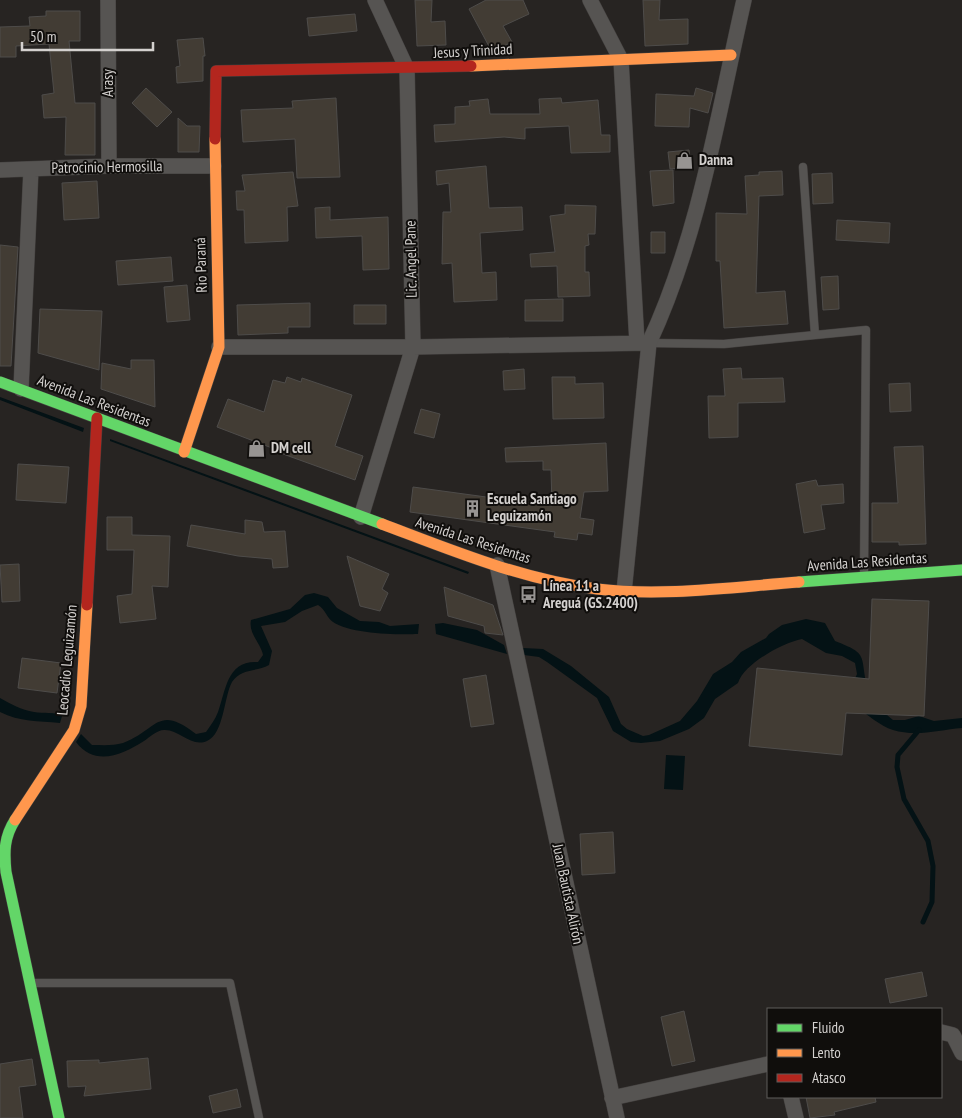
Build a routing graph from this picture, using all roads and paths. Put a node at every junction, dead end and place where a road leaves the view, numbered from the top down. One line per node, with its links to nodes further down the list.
1 (108, 0): 9 (street, Arasy)
2 (375, 0): 7 (street, Lic. Angel Pane)
3 (590, 0): 6 (street)
4 (744, 0): 5 (street)
5 (731, 55): 6 (street, Jesus y Trinidad); 15 (street)
6 (621, 60): 7 (street, Jesus y Trinidad); 15 (street)
7 (408, 69): 8 (street, Jesus y Trinidad); 17 (street, Lic. Angel Pane)
8 (216, 71): 10 (street, Rio Paraná)
9 (108, 166): 10 (street, Patrocinio Hermosilla); 12 (street, Patrocinio Hermosilla)
10 (214, 166): 16 (street, Rio Paraná)
11 (803, 167): 14 (lane)
12 (31, 169): 13 (street, Patrocinio Hermosilla); 19 (street)
13 (0, 170)
14 (815, 335): 15 (lane); 25 (lane)
15 (643, 343): 17 (street); 26 (street)
16 (218, 347): 17 (street); 21 (street, Rio Paraná)
17 (413, 347): 22 (street, Lic. Angel Pane)
18 (0, 382): 19 (street, Avenida Las Residentas)
19 (21, 390): 20 (street, Avenida Las Residentas)
20 (97, 418): 21 (street, Avenida Las Residentas); 27 (street, Leocadio Leguizamón)
21 (184, 452): 22 (street, Avenida Las Residentas)
22 (361, 517): 23 (street, Avenida Las Residentas)
23 (496, 565): 26 (street, Avenida Las Residentas); 32 (street, Juan Bautista Alirón)
24 (962, 570): 25 (street, Avenida Las Residentas)
25 (864, 577): 26 (street, Avenida Las Residentas)
26 (624, 592)
27 (6, 899): 28 (street, Leocadio Leguizamón)
28 (30, 983): 34 (street, Leocadio Leguizamón); 35 (lane)
29 (942, 1032): 30 (street)
30 (961, 1043)
31 (767, 1064): 32 (street)
32 (612, 1098): 36 (street, Juan Bautista Alirón)
33 (791, 1098): 37 (street)
34 (59, 1118)
35 (259, 1118)
36 (616, 1118)
37 (796, 1118)

